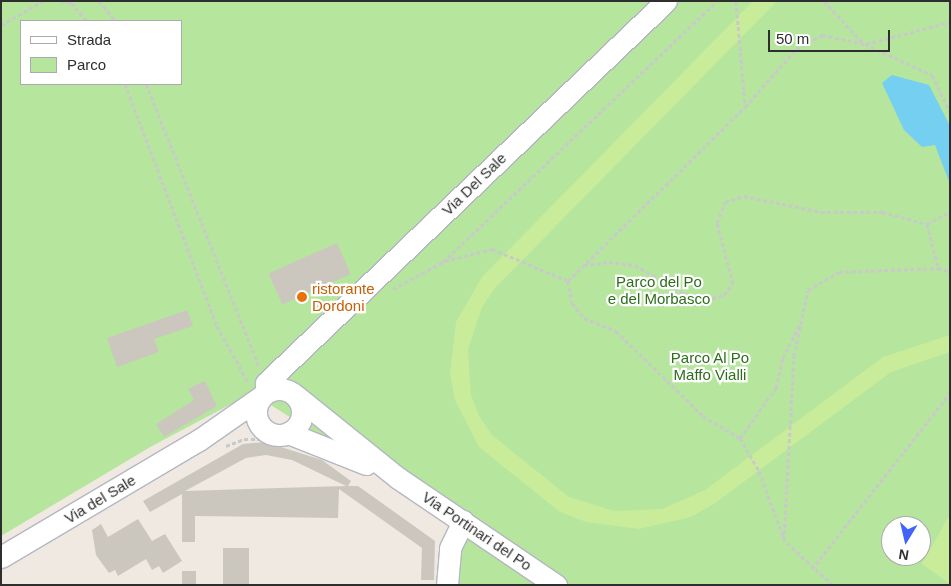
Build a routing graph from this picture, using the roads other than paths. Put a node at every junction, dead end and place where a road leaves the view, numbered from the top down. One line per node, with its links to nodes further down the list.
1 (666, 1): 2 (street, Via Del Sale)
2 (273, 392): 3 (street); 3 (street); 4 (street, Via del Sale); 5 (street, Via Portinari del Po)
3 (278, 435): 4 (street, Via del Sale); 5 (street, Via Portinari del Po)
4 (199, 440): 7 (street, Via del Sale)
5 (398, 478): 6 (street, Via Portinari del Po)
6 (463, 521): 8 (street); 9 (street, Via Portinari del Po)
7 (1, 557)
8 (447, 585)
9 (556, 585)

